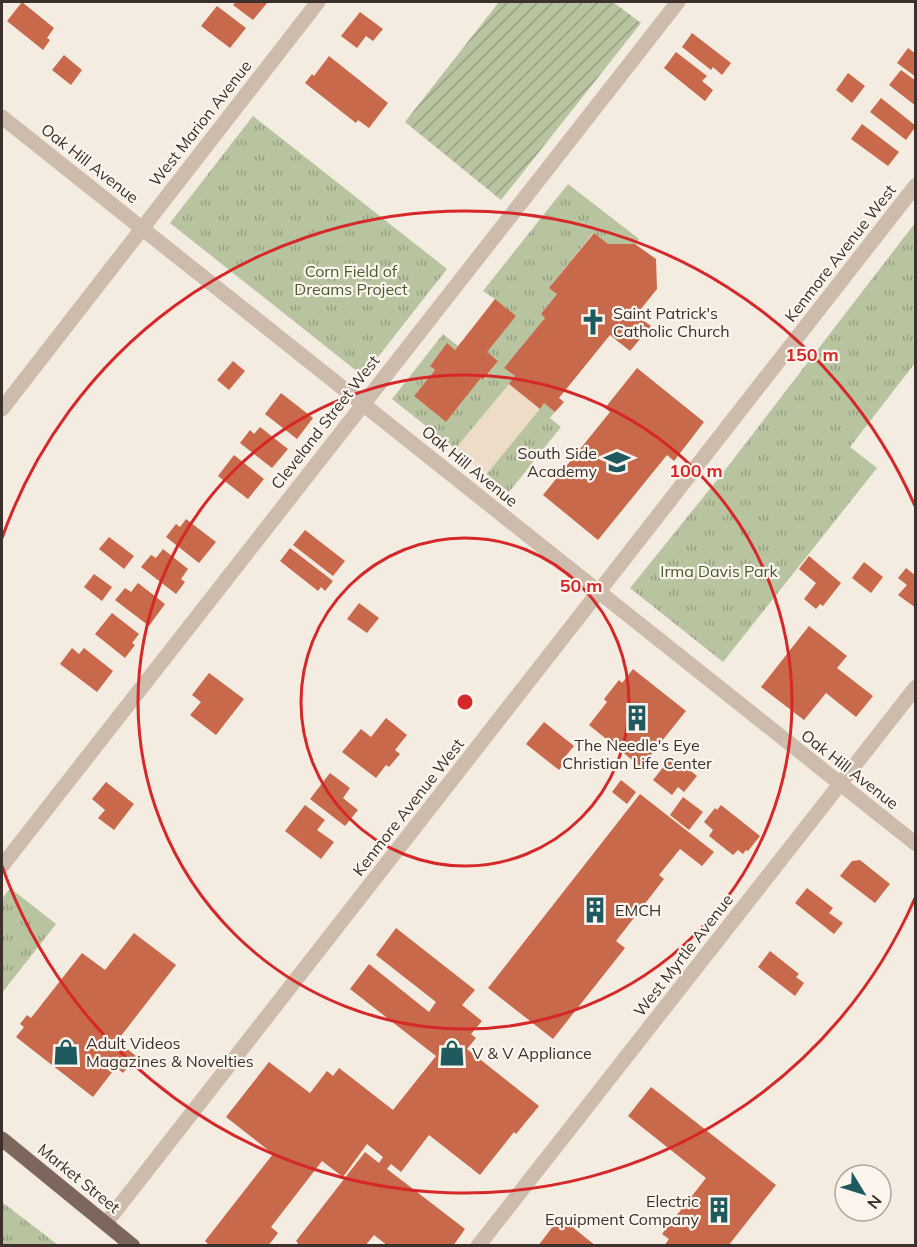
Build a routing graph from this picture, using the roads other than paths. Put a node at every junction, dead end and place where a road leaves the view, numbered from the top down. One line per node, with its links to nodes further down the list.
1 (318, 2): 5 (street, West Marion Avenue)
2 (678, 2): 6 (street, Cleveland Street West)
3 (2, 117): 5 (street, Oak Hill Avenue)
4 (915, 186): 8 (street, Kenmore Avenue West)
5 (141, 227): 6 (street, Oak Hill Avenue); 7 (street, West Marion Avenue)
6 (362, 404): 8 (street, Oak Hill Avenue); 12 (street, Cleveland Street West)
7 (2, 409)
8 (598, 592): 10 (street, Oak Hill Avenue); 14 (street, Kenmore Avenue West)
9 (915, 687): 10 (street, West Myrtle Avenue)
10 (840, 784): 11 (street, Oak Hill Avenue); 16 (street, West Myrtle Avenue)
11 (915, 844)
12 (2, 866)
13 (2, 1139): 14 (main road, Market Street)
14 (106, 1223): 15 (main road, Market Street)
15 (134, 1245)
16 (478, 1245)

